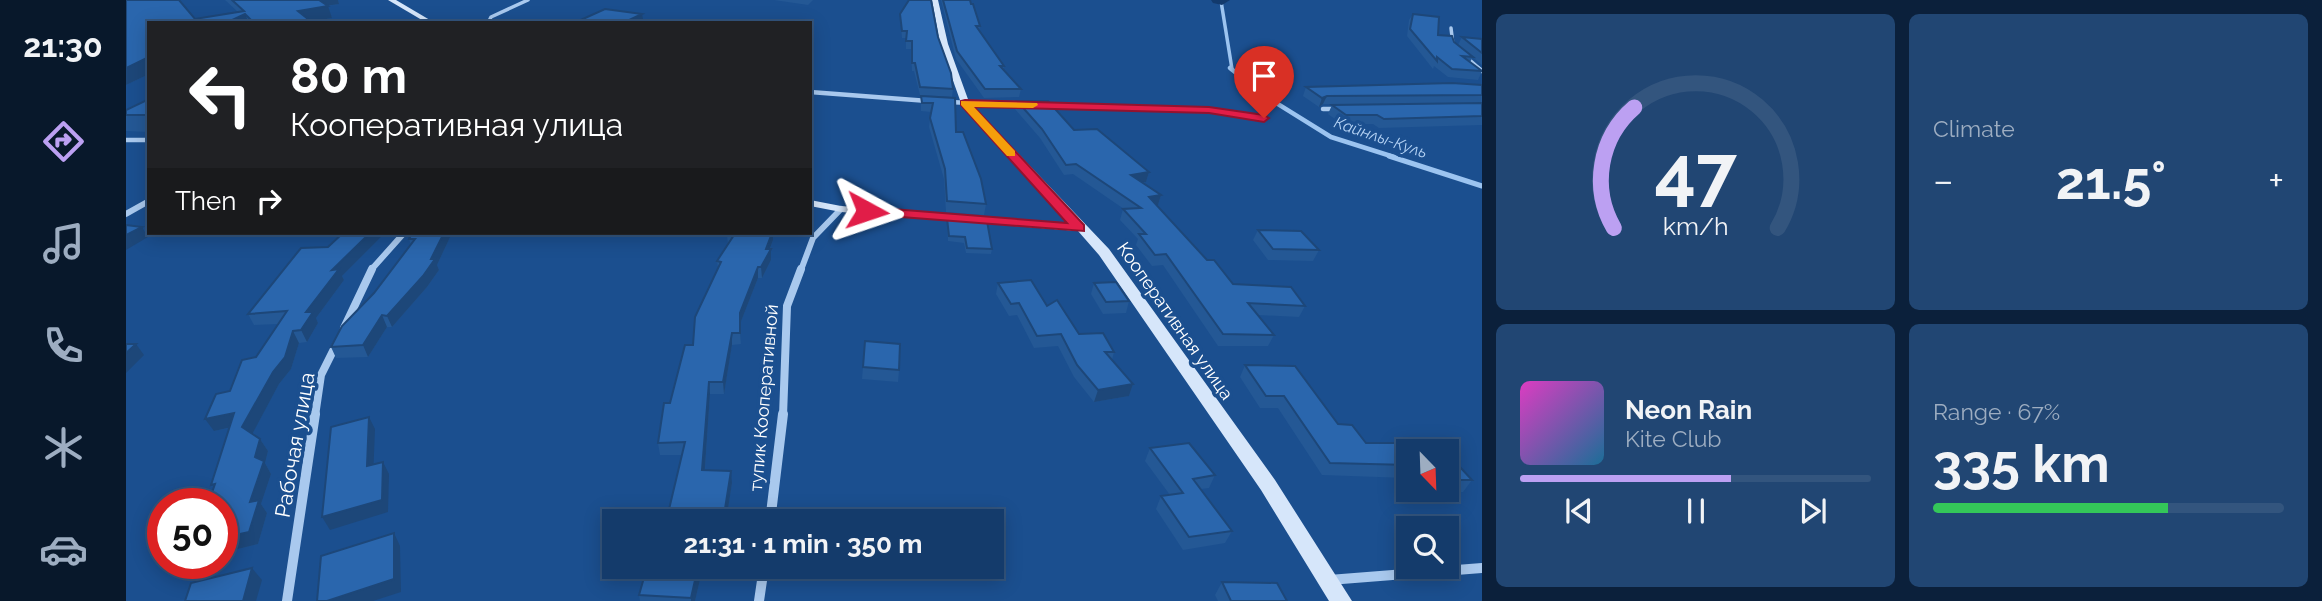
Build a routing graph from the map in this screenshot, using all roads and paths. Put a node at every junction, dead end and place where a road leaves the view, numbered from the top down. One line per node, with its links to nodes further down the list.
1 (391, 0): 4 (main road)
2 (528, 0): 5 (street)
3 (935, 0): 9 (main road, Кооперативная улица)
4 (428, 21)
5 (489, 21)
6 (1451, 28): 7 (street)
7 (1482, 71)
8 (812, 92): 9 (street)
9 (965, 103): 12 (street); 19 (main road, Кооперативная улица)
10 (1323, 109): 11 (street)
11 (1349, 109)
12 (1264, 118)
13 (126, 140): 14 (street)
14 (147, 140)
15 (147, 202): 18 (street)
16 (812, 203): 17 (main road)
17 (841, 209): 19 (main road); 21 (street, тупик Кооперативной)
18 (126, 214)
19 (1080, 228): 24 (main road, Кооперативная улица)
20 (402, 235): 25 (street, Рабочая улица)
21 (772, 509)
22 (1482, 568): 24 (street)
23 (763, 579): 26 (street)
24 (1328, 580): 27 (main road, Кооперативная улица)
25 (287, 601)
26 (760, 601)
27 (1341, 601)

